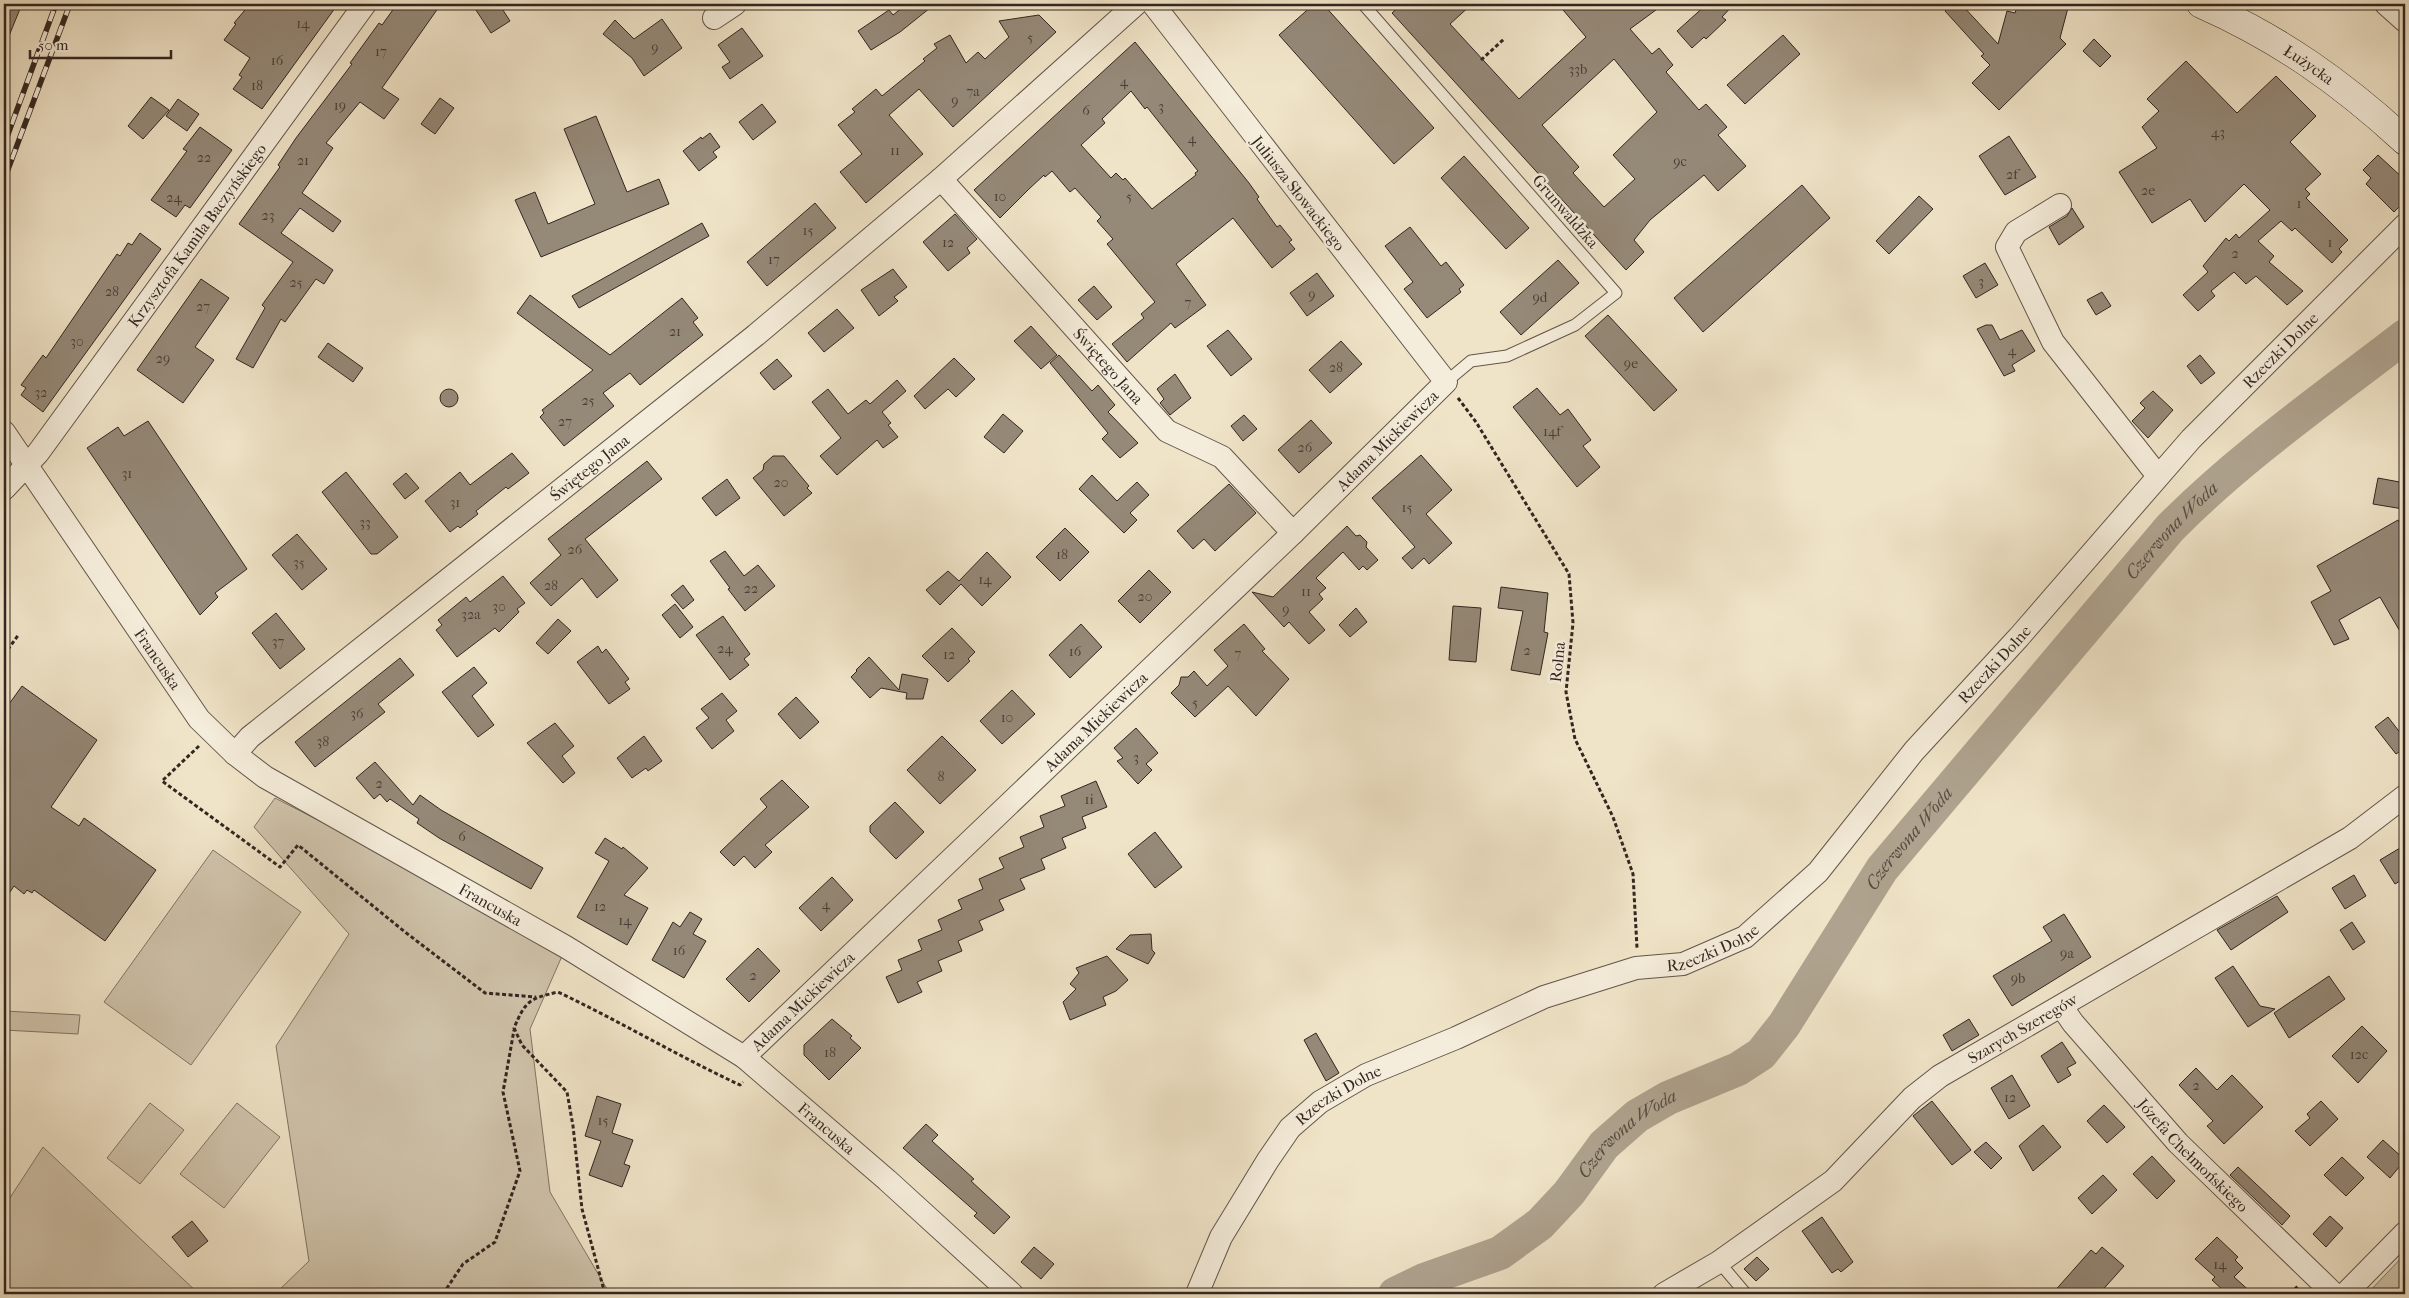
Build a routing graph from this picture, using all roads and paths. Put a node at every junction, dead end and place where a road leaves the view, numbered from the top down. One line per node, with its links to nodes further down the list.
1 (365, 4): 18 (street, Krzysztofa Kamila Baczyńskiego)
2 (735, 4): 8 (street)
3 (1136, 4): 13 (street, Świętego Jana)
4 (1153, 4): 16 (street, Juliusza Słowackiego)
5 (1363, 4): 16 (lane, Grunwaldzka)
6 (2201, 4): 12 (main road, Łużycka)
7 (2386, 4): 9 (street)
8 (714, 18)
9 (2405, 21)
10 (1504, 39): 11 (path)
11 (1481, 60)
12 (2405, 141)
13 (941, 179): 21 (street, Świętego Jana); 25 (street, Świętego Jana)
14 (2060, 205): 19 (street)
15 (2405, 225): 19 (street, Rzeczki Dolne)
16 (1446, 382): 21 (street, Adama Mickiewicza); 27 (path, Rolna)
17 (4, 432): 18 (street, Francuska)
18 (26, 466): 20 (street, Krzysztofa Kamila Baczyńskiego); 25 (street, Francuska)
19 (2158, 476): 27 (street, Rzeczki Dolne)
20 (4, 489)
21 (1293, 534): 31 (street, Adama Mickiewicza)
22 (19, 634): 23 (path)
23 (4, 655)
24 (200, 745): 28 (path)
25 (235, 754): 31 (street, Francuska)
26 (2405, 796): 29 (street, Szarych Szeregów)
27 (1636, 968): 37 (street, Rzeczki Dolne)
28 (536, 998): 30 (path); 31 (path)
29 (2062, 1007): 33 (street, Szarych Szeregów); 40 (street, Józefa Chełmońskiego)
30 (514, 1028): 34 (path); 35 (path)
31 (752, 1064): 36 (street, Francuska)
32 (2405, 1233): 41 (street)
33 (1719, 1262): 38 (street, Szarych Szeregów); 39 (lane)
34 (443, 1294)
35 (605, 1294)
36 (1012, 1294)
37 (1198, 1294)
38 (1664, 1294)
39 (1746, 1294)
40 (2334, 1294)
41 (2345, 1294)

